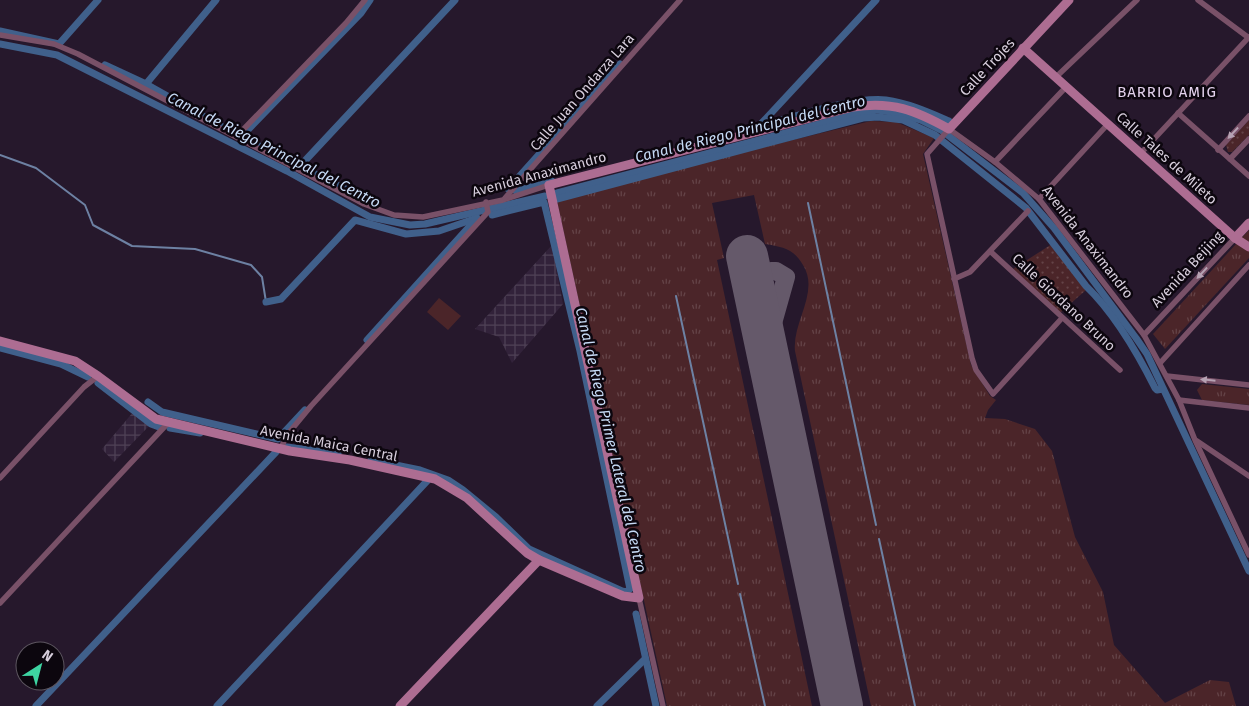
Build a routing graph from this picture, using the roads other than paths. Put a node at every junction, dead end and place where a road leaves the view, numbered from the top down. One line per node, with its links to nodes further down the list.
1 (365, 0): 15 (street)
2 (680, 0): 24 (street, Calle Juan Ondarza Lara)
3 (1069, 0): 8 (street, Calle Trojes)
4 (1137, 0): 9 (street)
5 (1198, 0): 7 (street)
6 (0, 34): 15 (street, Avenida Anaximandro)
7 (1249, 37): 11 (street)
8 (1024, 48): 9 (street, Calle Tales de Mileto); 14 (street, Calle Trojes)
9 (1056, 77): 10 (street, Calle Tales de Mileto)
10 (1066, 87): 13 (street, Calle Tales de Mileto); 20 (street)
11 (1178, 112): 17 (street); 18 (street)
12 (1249, 116): 17 (street, one-way to 17)
13 (1108, 124): 18 (street, Calle Tales de Mileto); 23 (street)
14 (948, 130): 20 (street, Avenida Anaximandro); 22 (street, Avenida Anaximandro); 32 (street, Calle Trojes)
15 (237, 136): 25 (street, Avenida Anaximandro)
16 (1249, 139): 19 (street)
17 (1218, 150): 19 (street)
18 (1141, 153): 28 (street, Calle Tales de Mileto)
19 (1230, 159): 21 (street)
20 (995, 162): 23 (street, Avenida Anaximandro)
21 (1249, 176)
22 (550, 187): 24 (street, Avenida Anaximandro); 50 (street)
23 (1039, 199): 34 (street, Avenida Anaximandro)
24 (503, 200): 25 (street, Avenida Anaximandro)
25 (487, 205): 45 (street)
26 (1028, 212): 30 (street)
27 (1249, 223): 28 (street, Avenida Beijing)
28 (1235, 238): 29 (street, Calle Tales de Mileto); 34 (street, Avenida Beijing, one-way to 34)
29 (1249, 247)
30 (991, 252): 32 (street); 33 (street, Calle Giordano Bruno)
31 (1249, 265): 36 (street)
32 (954, 280): 33 (street)
33 (1062, 318): 37 (street, Calle Giordano Bruno)
34 (1144, 335): 36 (street, Avenida Anaximandro)
35 (0, 341): 38 (street, Avenida Maica Central)
36 (1160, 362): 39 (street, Avenida Anaximandro)
37 (1120, 370)
38 (98, 376): 43 (street, Avenida Maica Central); 47 (street)
39 (1167, 376): 40 (street, one-way to 39); 41 (street, Avenida Anaximandro)
40 (1249, 385)
41 (1179, 400): 42 (street); 44 (street, Avenida Anaximandro)
42 (1249, 408)
43 (168, 423): 45 (street, Avenida Maica Central); 51 (street)
44 (1195, 440): 46 (street); 48 (street, Avenida Anaximandro)
45 (281, 448): 49 (street, Avenida Maica Central)
46 (1249, 476)
47 (0, 478)
48 (1249, 555)
49 (539, 560): 50 (street, Avenida Maica Central); 52 (street)
50 (639, 598): 53 (street)
51 (0, 603)
52 (400, 706)
53 (663, 706)

